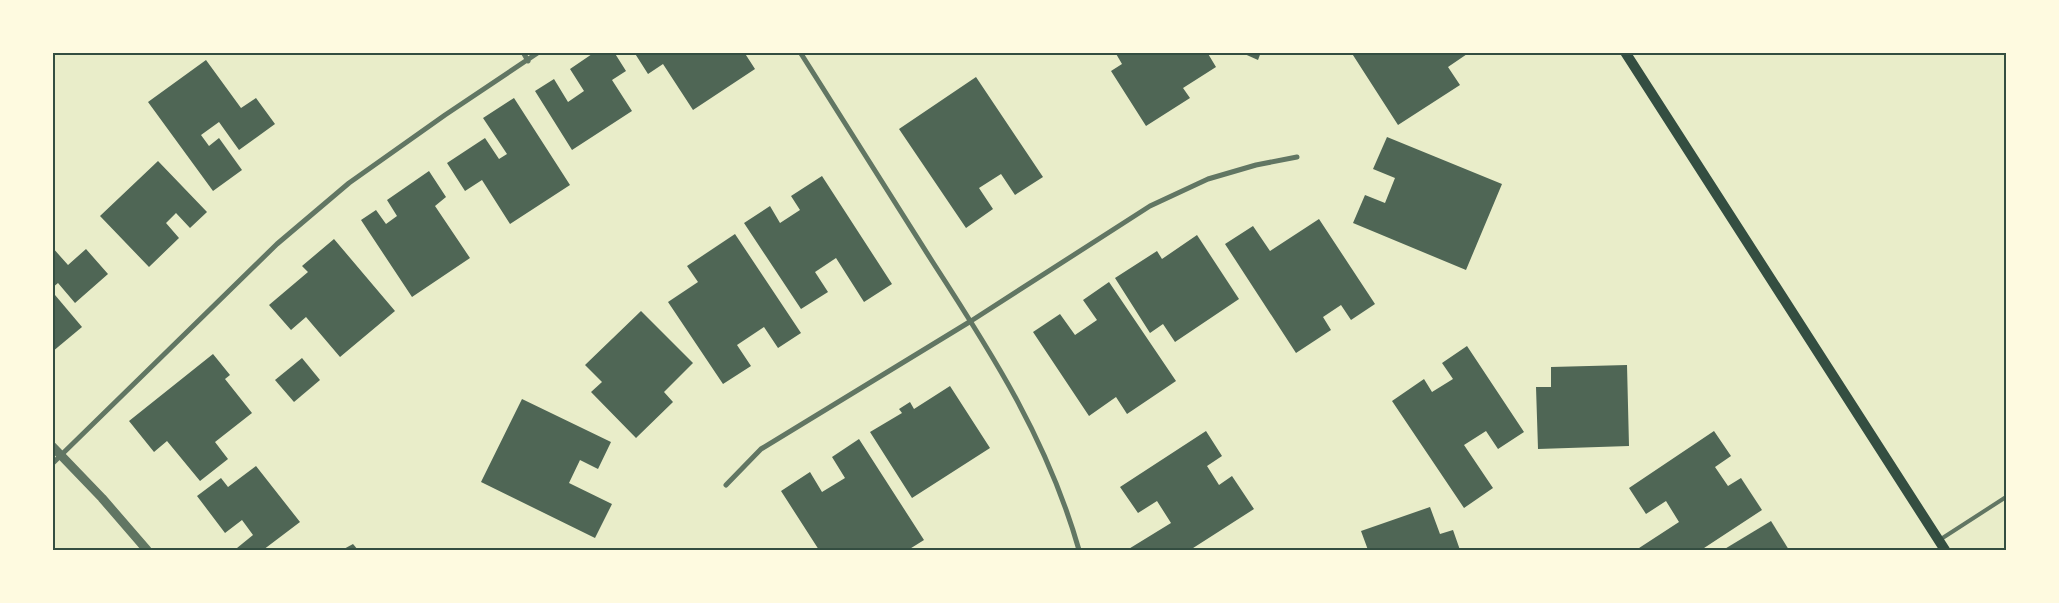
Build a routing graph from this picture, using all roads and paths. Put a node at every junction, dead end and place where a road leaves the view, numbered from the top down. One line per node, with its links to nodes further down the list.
1 (523, 52): 5 (street)
2 (539, 52): 5 (street)
3 (800, 52): 7 (street)
4 (1625, 52): 13 (main road)
5 (528, 61): 9 (street)
6 (1297, 157): 7 (street)
7 (971, 321): 11 (street); 15 (street)
8 (52, 446): 9 (street)
9 (62, 456): 10 (street); 14 (street)
10 (52, 464)
11 (726, 485)
12 (2006, 497): 13 (lane)
13 (1939, 540): 16 (main road)
14 (148, 550)
15 (1079, 550)
16 (1945, 550)

